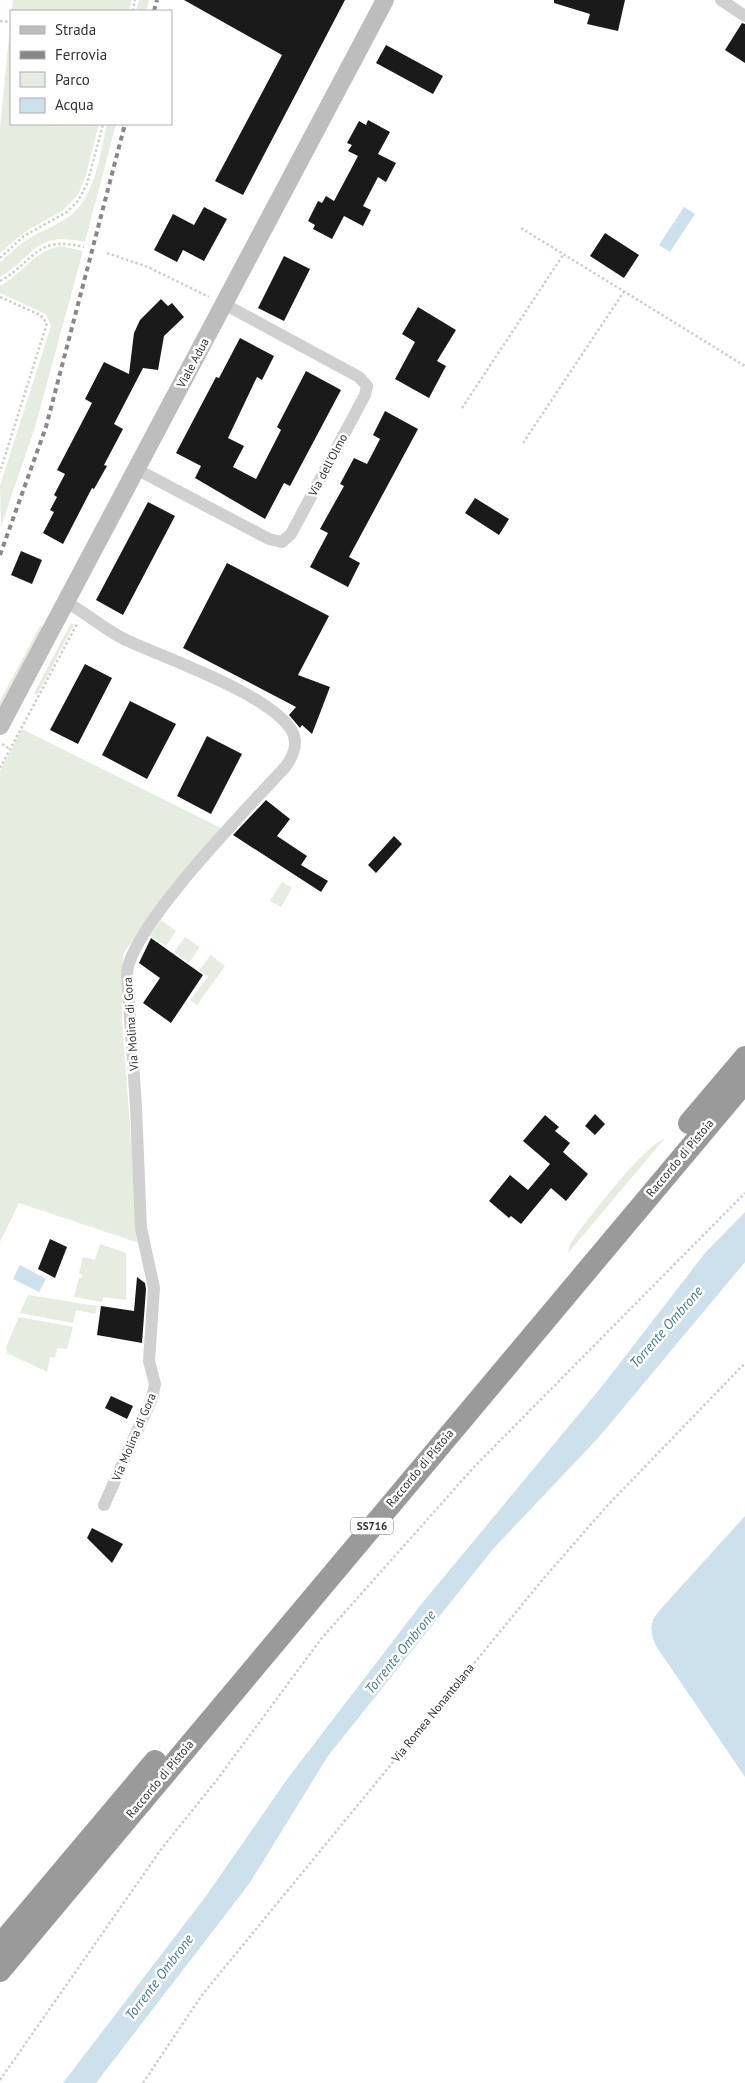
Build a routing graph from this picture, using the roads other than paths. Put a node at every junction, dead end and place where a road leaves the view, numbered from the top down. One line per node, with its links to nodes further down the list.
1 (384, 0): 4 (main road, Viale Adua)
2 (721, 0): 3 (street)
3 (745, 16)
4 (224, 304): 5 (main road, Viale Adua); 5 (street, Via dell'Olmo)
5 (136, 469): 6 (main road, Viale Adua)
6 (66, 602): 7 (main road, Viale Adua); 10 (street, Via Molina di Gora)
7 (0, 726)
8 (745, 1057): 11 (highway, Raccordo di Pistoia / SS716)
9 (745, 1082): 12 (highway, Raccordo di Pistoia / SS716)
10 (104, 1505)
11 (0, 1945)
12 (0, 1971)

